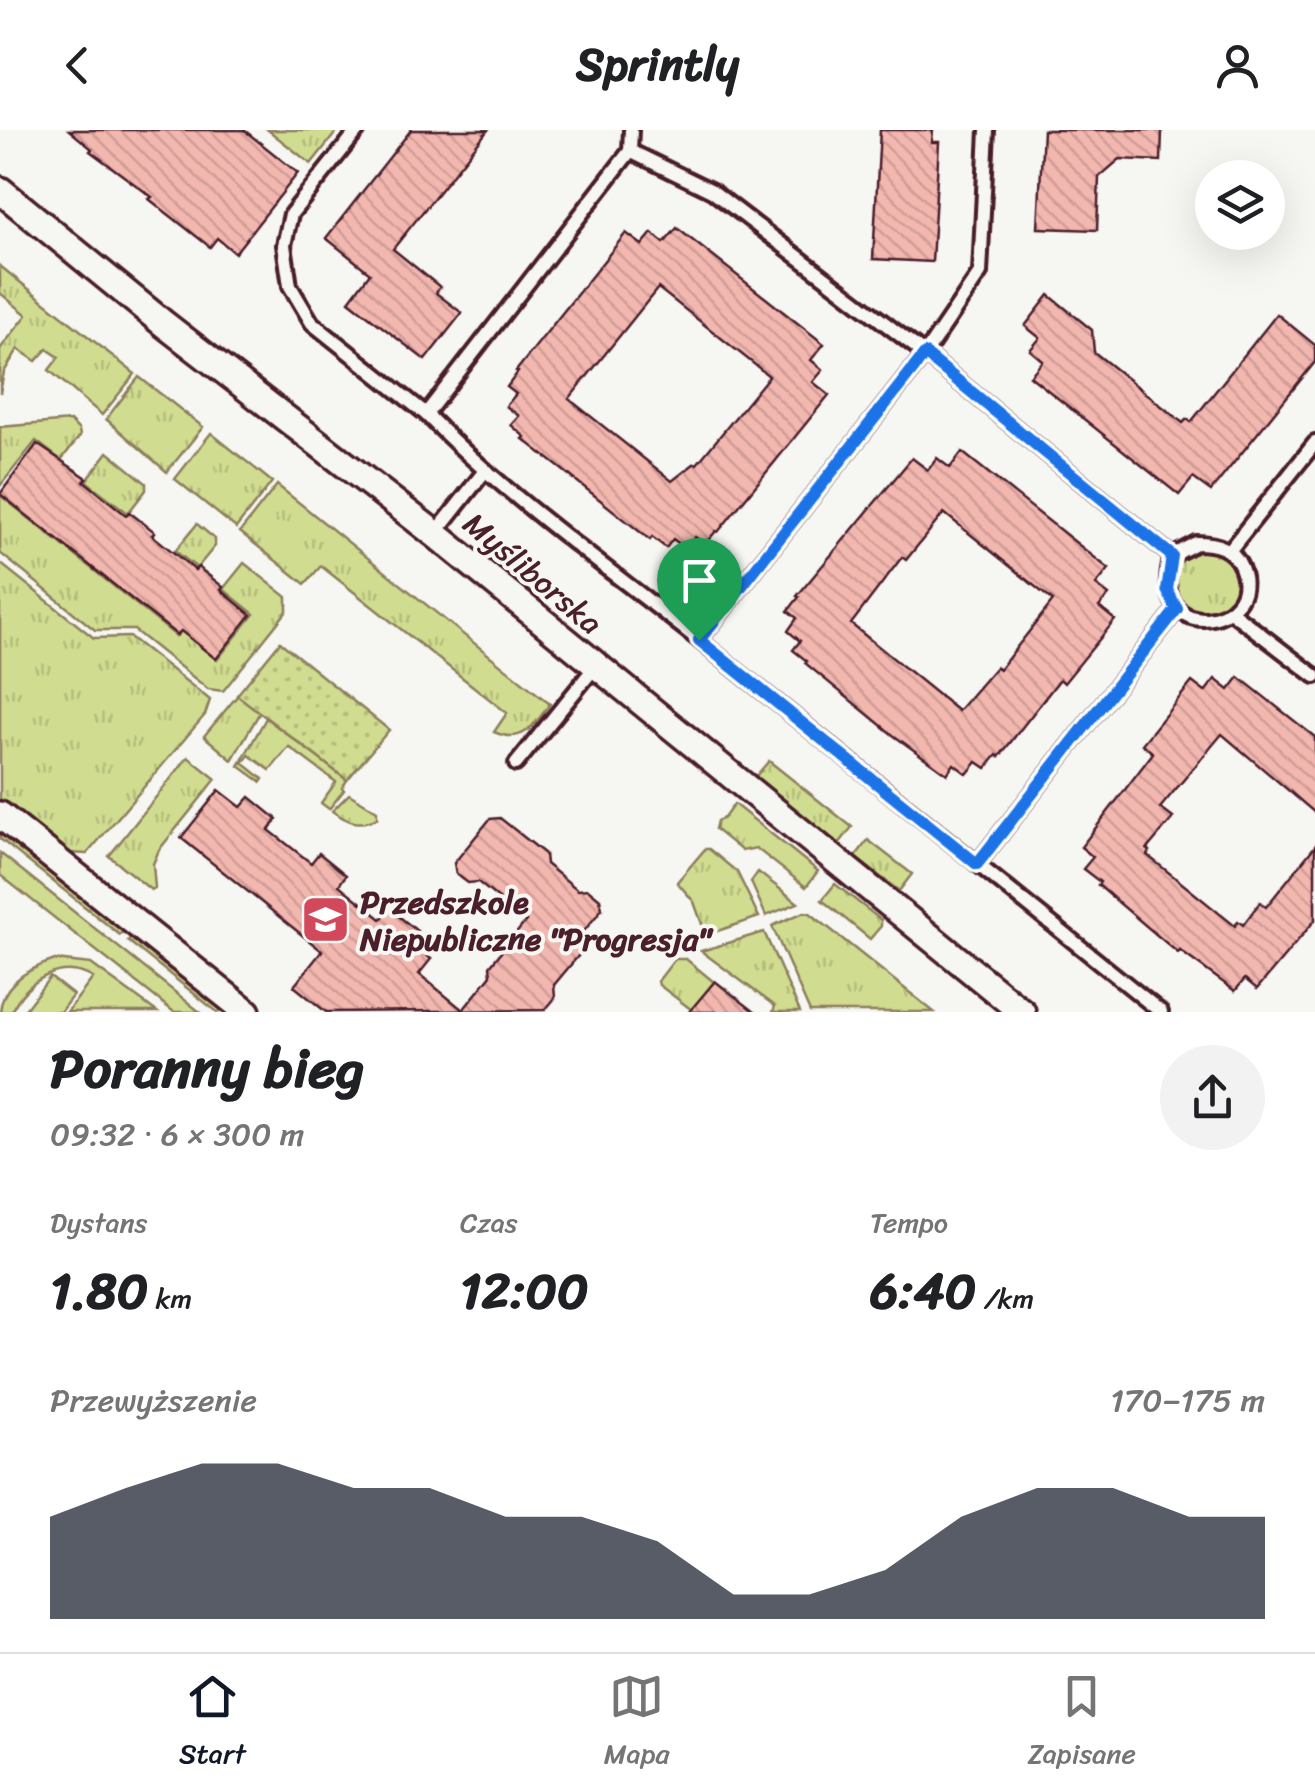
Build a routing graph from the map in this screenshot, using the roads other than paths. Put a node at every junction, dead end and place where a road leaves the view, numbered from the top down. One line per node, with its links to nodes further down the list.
1 (358, 130): 7 (lane)
2 (631, 130): 4 (lane)
3 (987, 130): 6 (lane)
4 (630, 151): 6 (lane); 7 (lane)
5 (0, 190): 10 (street, Myśliborska)
6 (925, 354): 12 (lane); 15 (lane)
7 (426, 414): 9 (lane)
8 (1315, 443): 11 (lane)
9 (484, 472): 10 (lane); 15 (lane)
10 (434, 534): 16 (street, Myśliborska)
11 (1230, 551): 12 (lane); 14 (lane)
12 (1172, 556): 13 (lane)
13 (1177, 609): 14 (lane); 20 (lane)
14 (1230, 612): 17 (lane)
15 (699, 640): 20 (lane)
16 (595, 666): 18 (lane); 22 (street, Myśliborska)
17 (1315, 676)
18 (516, 764)
19 (0, 815): 21 (street)
20 (977, 864): 23 (lane)
21 (248, 1012)
22 (1022, 1012)
23 (1162, 1012)

